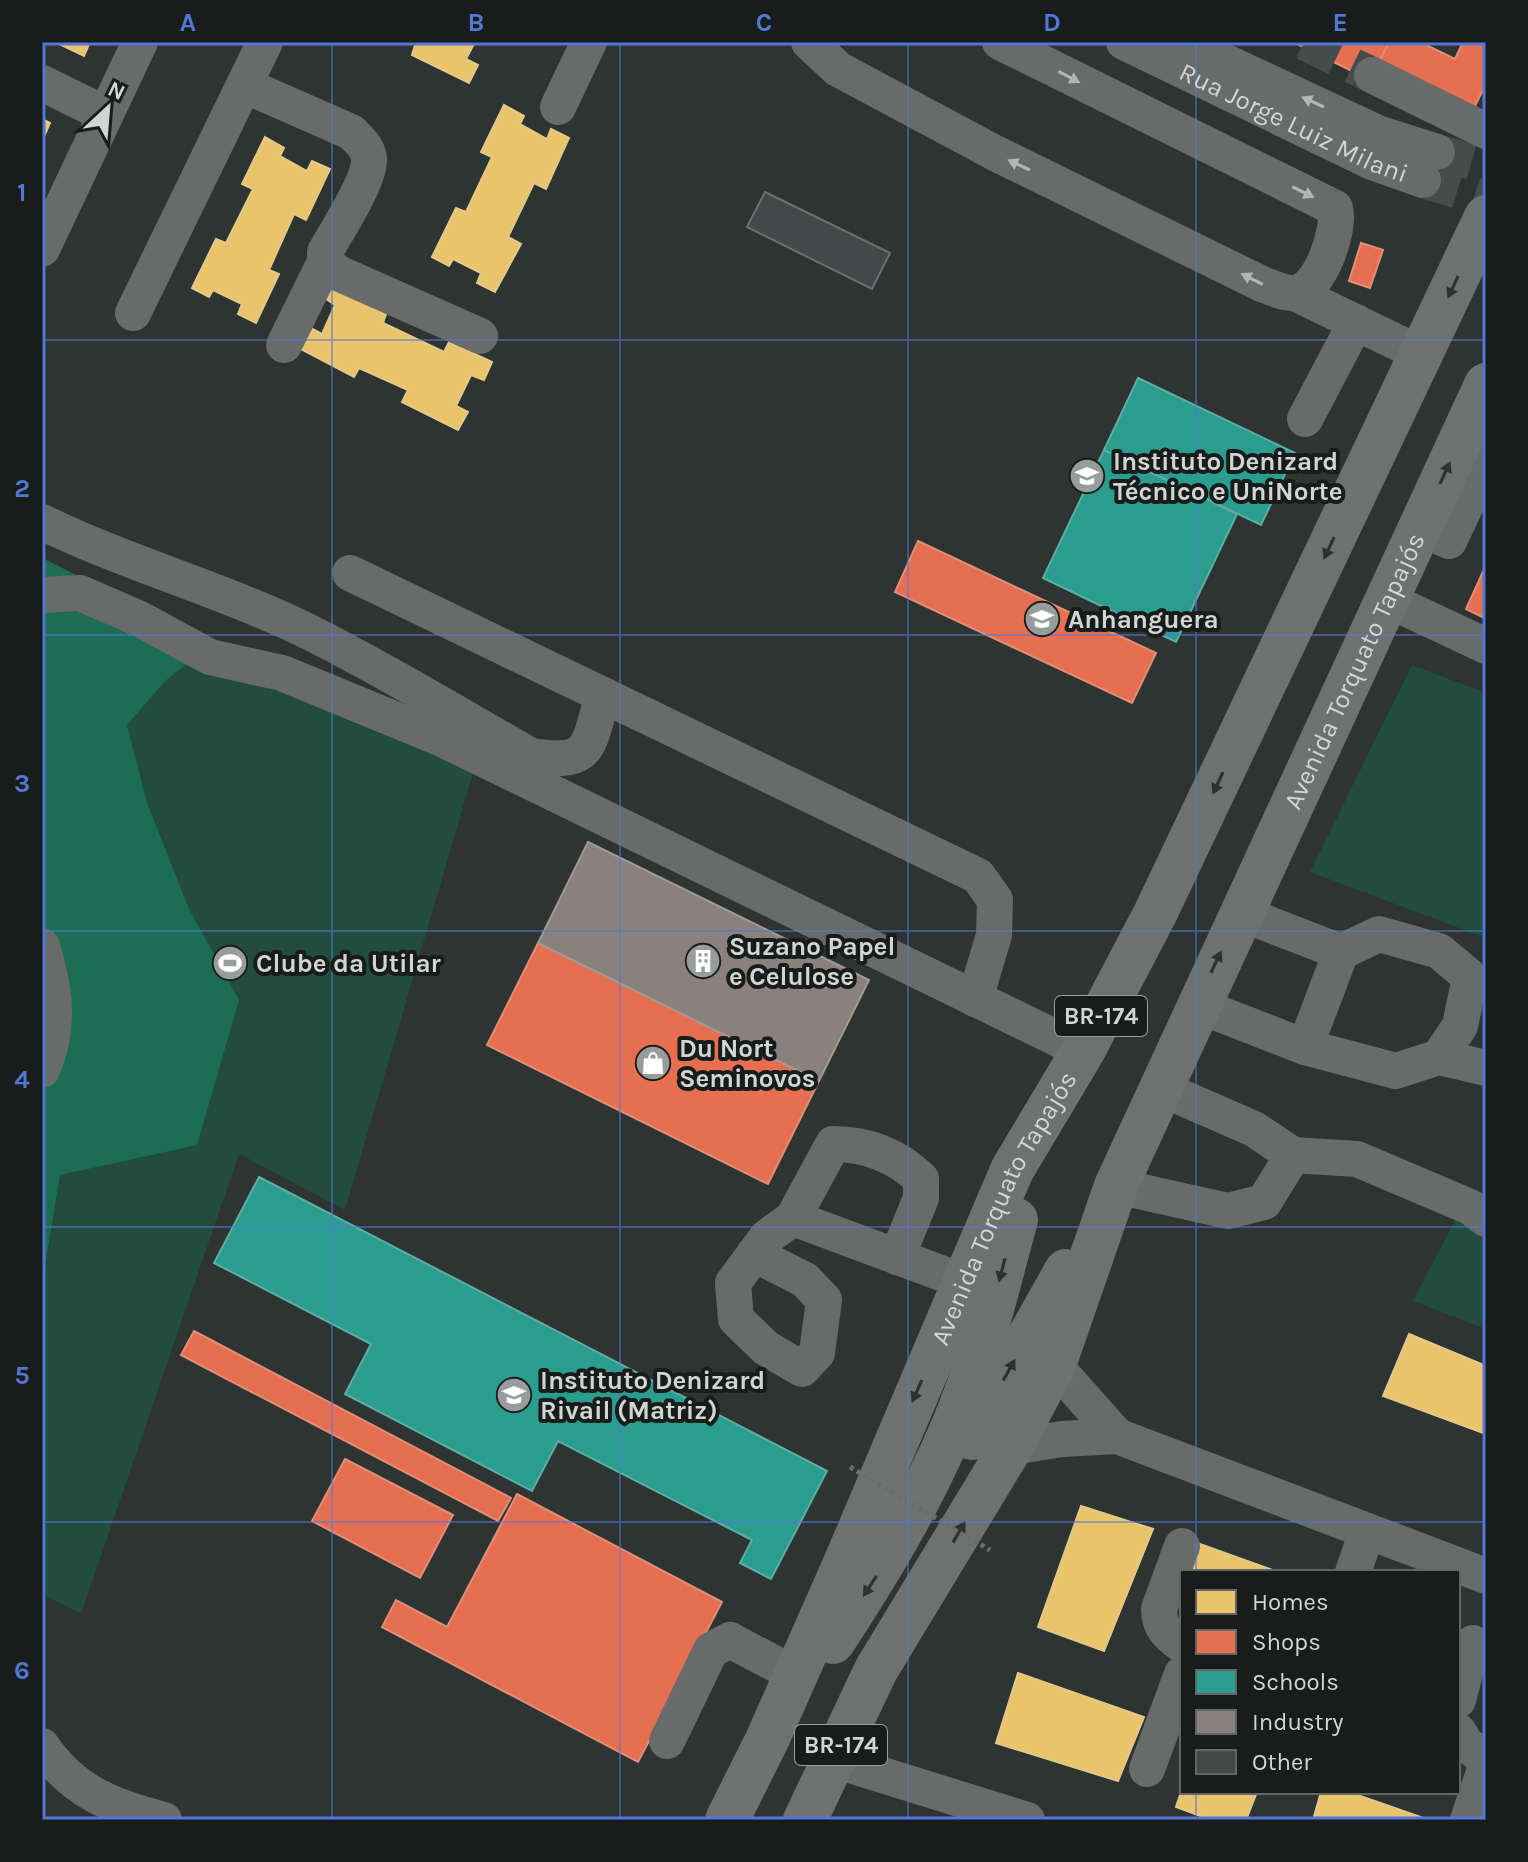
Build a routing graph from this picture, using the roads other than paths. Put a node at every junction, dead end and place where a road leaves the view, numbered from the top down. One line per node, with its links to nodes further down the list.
1 (140, 42): 12 (street)
2 (265, 42): 10 (street)
3 (589, 42): 11 (street)
4 (809, 42): 17 (street, one-way to 4)
5 (1000, 42): 17 (street, one-way to 17)
6 (1124, 42): 7 (street, Rua Jorge Luiz Milani, one-way to 7)
7 (1183, 42)
8 (1372, 75): 13 (street)
9 (42, 83): 12 (street)
10 (244, 85): 16 (street); 18 (street)
11 (558, 107)
12 (105, 114): 15 (street)
13 (1486, 131)
14 (1486, 217): 22 (highway, Avenida Torquato Tapajós / BR-174, one-way to 22)
15 (42, 249)
16 (325, 262): 20 (street); 21 (street)
17 (1295, 293): 19 (street)
18 (133, 313)
19 (1356, 322): 22 (street); 24 (street)
20 (480, 336)
21 (284, 345)
22 (1421, 354): 42 (highway, Avenida Torquato Tapajós / BR-174, one-way to 42)
23 (1486, 385): 28 (highway, Avenida Torquato Tapajós / BR-174, one-way to 23)
24 (1305, 419)
25 (1486, 463): 28 (street)
26 (1486, 511): 28 (street)
27 (42, 522): 34 (street)
28 (1416, 535): 30 (highway, Avenida Torquato Tapajós / BR-174)
29 (350, 573): 34 (street)
30 (1390, 592): 32 (street); 33 (street); 35 (highway, Avenida Torquato Tapajós / BR-174)
31 (42, 595): 38 (street)
32 (1486, 626)
33 (1486, 646)
34 (603, 695): 38 (street)
35 (1240, 913): 37 (street); 39 (highway, Avenida Torquato Tapajós / BR-174, one-way to 35)
36 (42, 946): 45 (street)
37 (1341, 952): 40 (street); 41 (street)
38 (975, 999): 42 (street)
39 (1197, 1005): 41 (street); 46 (highway, Avenida Torquato Tapajós / BR-174)
40 (1473, 1035): 43 (street)
41 (1305, 1047): 43 (street)
42 (1083, 1051): 47 (highway, Avenida Torquato Tapajós / BR-174)
43 (1439, 1057): 44 (street)
44 (1486, 1068)
45 (42, 1070)
46 (1160, 1088): 48 (street); 49 (highway, Avenida Torquato Tapajós / BR-174)
47 (1048, 1114): 54 (highway, Avenida Torquato Tapajós / BR-174); 69 (highway, one-way to 69)
48 (1293, 1155): 49 (street); 51 (street)
49 (1116, 1186): 55 (highway, Avenida Torquato Tapajós / BR-174); 64 (highway, one-way to 49)
50 (793, 1218): 52 (street); 53 (street); 53 (street)
51 (1486, 1219)
52 (754, 1254)
53 (897, 1257): 54 (street)
54 (965, 1282): 65 (highway, Avenida Torquato Tapajós / BR-174, one-way to 65)
55 (1054, 1365): 56 (street); 57 (highway, Avenida Torquato Tapajós / BR-174)
56 (1117, 1436): 57 (street); 58 (street)
57 (1011, 1447): 64 (highway, Avenida Torquato Tapajós / BR-174, one-way to 57)
58 (1367, 1532): 60 (street); 61 (street)
59 (1182, 1546): 63 (street)
60 (1354, 1570)
61 (1486, 1576)
62 (1473, 1643): 67 (street)
63 (1180, 1644)
64 (876, 1670): 73 (highway, Avenida Torquato Tapajós / BR-174)
65 (796, 1675): 69 (highway, Avenida Torquato Tapajós / BR-174); 70 (street)
66 (1180, 1679): 75 (street)
67 (1460, 1692)
68 (1460, 1734): 72 (street)
69 (767, 1740): 77 (highway, Avenida Torquato Tapajós / BR-174)
70 (667, 1741)
71 (42, 1746): 76 (street)
72 (1486, 1759)
73 (834, 1760): 78 (highway, Avenida Torquato Tapajós / BR-174); 79 (street)
74 (1486, 1766): 80 (street)
75 (1147, 1769)
76 (164, 1820)
77 (727, 1820)
78 (805, 1820)
79 (1027, 1820)
80 (1468, 1820)

